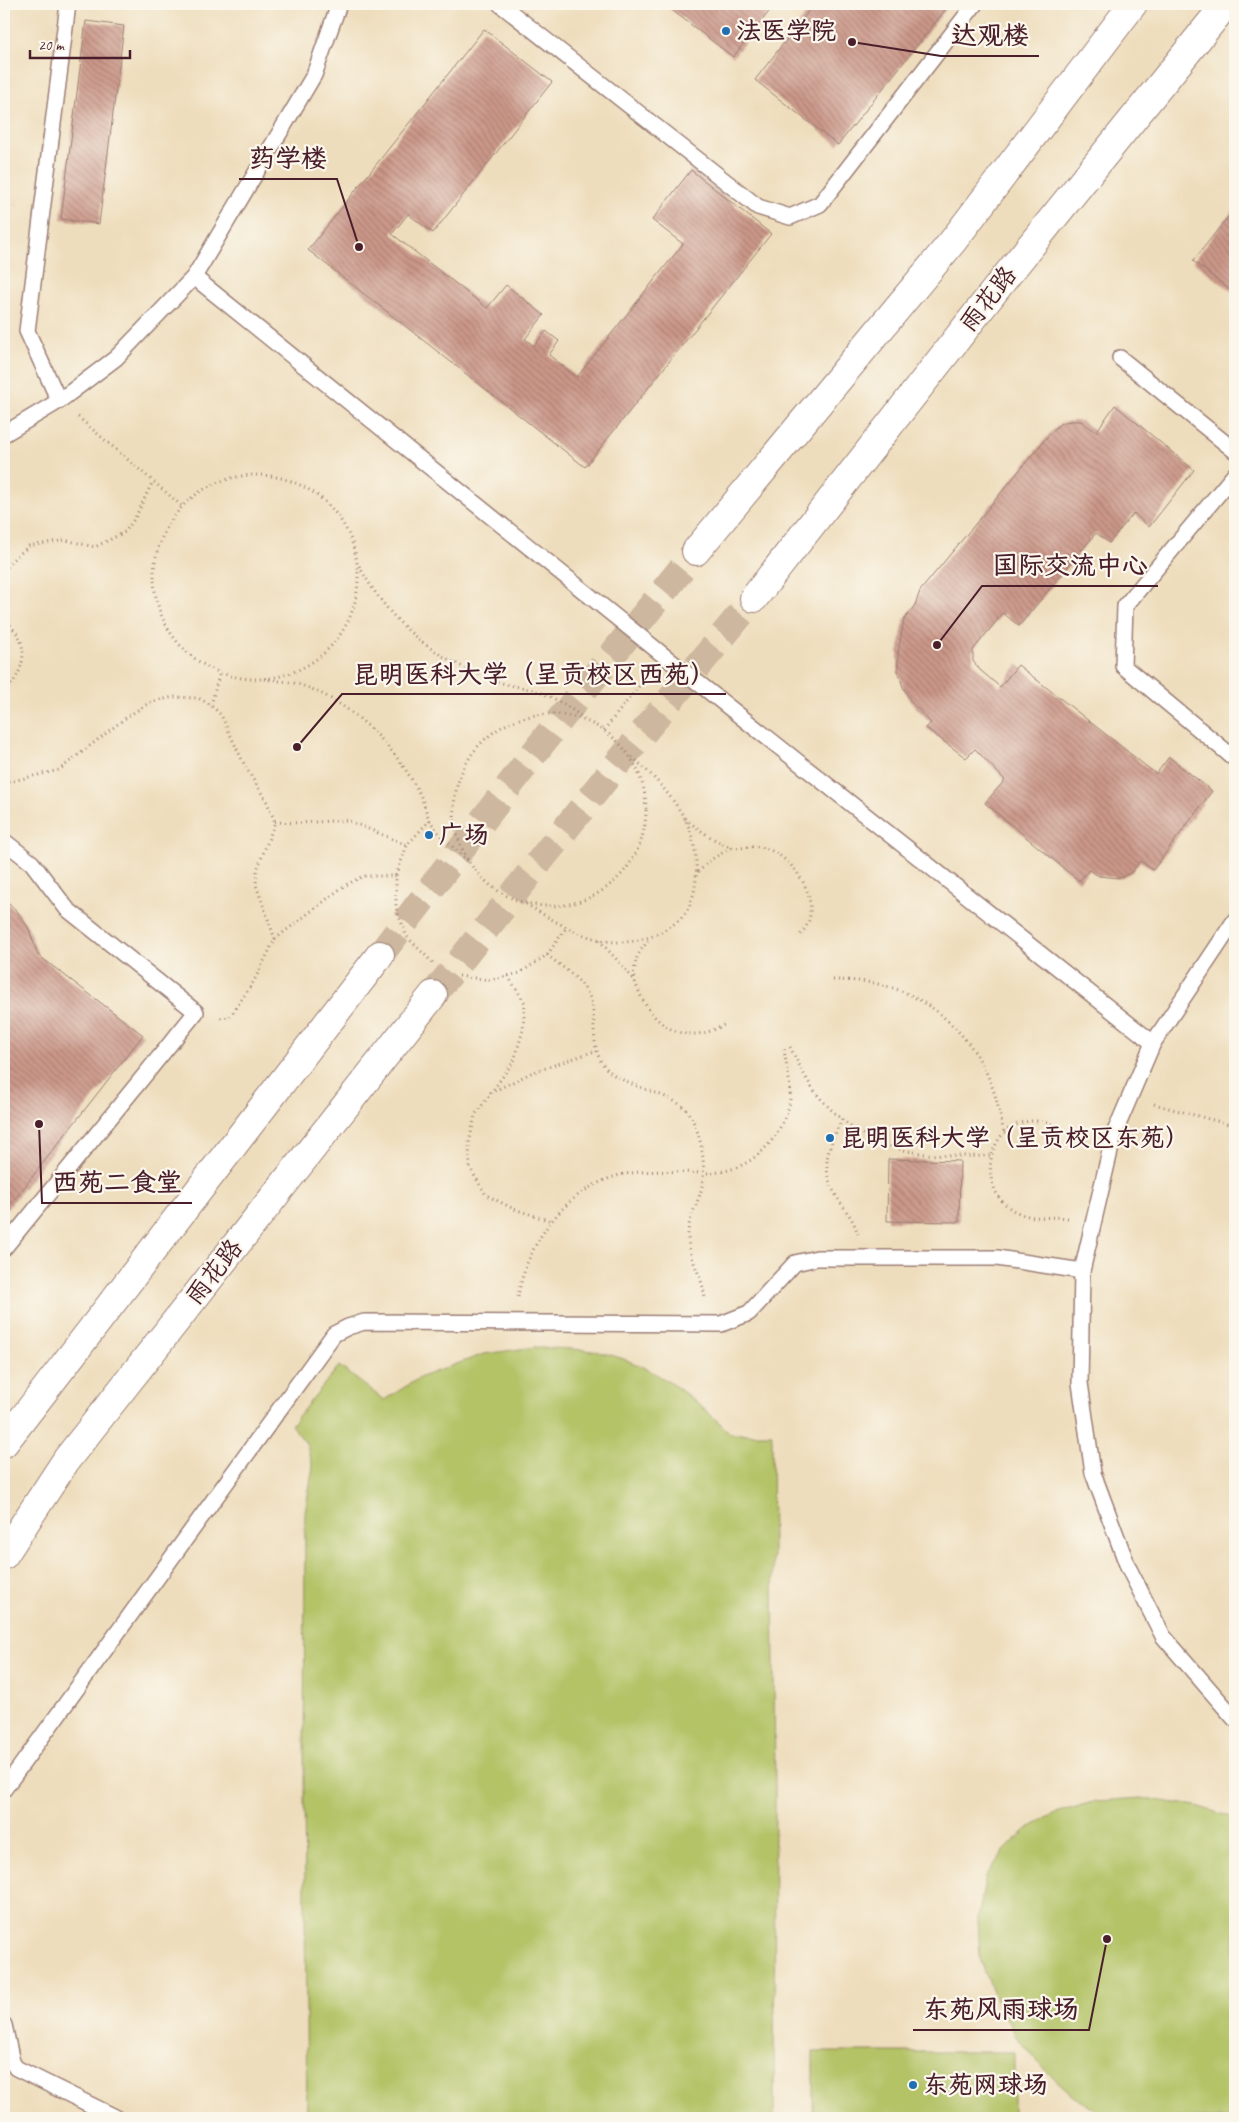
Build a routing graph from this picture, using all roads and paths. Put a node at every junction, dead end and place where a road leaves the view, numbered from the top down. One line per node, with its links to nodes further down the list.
1 (68, 4): 9 (lane)
2 (339, 4): 7 (lane)
3 (500, 4): 4 (lane)
4 (975, 4)
5 (1133, 4): 15 (street)
6 (1226, 4): 18 (street, 雨花路)
7 (194, 277): 9 (lane); 20 (lane)
8 (1120, 358): 11 (lane)
9 (59, 401): 10 (lane); 13 (path)
10 (4, 434)
11 (1235, 451)
12 (1235, 474): 28 (lane)
13 (153, 481): 14 (path); 17 (path)
14 (182, 506): 16 (path); 21 (path)
15 (696, 551)
16 (358, 565): 22 (path); 25 (path)
17 (4, 571)
18 (754, 598)
19 (4, 617): 23 (path)
20 (663, 654): 26 (path); 56 (lane)
21 (220, 671): 22 (path); 24 (path)
22 (260, 679): 31 (path)
23 (4, 691)
24 (211, 704): 29 (path); 32 (path)
25 (588, 721): 26 (path); 36 (path)
26 (604, 730): 27 (path)
27 (630, 756): 30 (path); 39 (path)
28 (1235, 759)
29 (4, 783)
30 (685, 819): 35 (path); 37 (path)
31 (430, 820): 34 (path); 36 (path)
32 (275, 822): 34 (path); 44 (path)
33 (4, 841): 54 (lane)
34 (407, 845): 38 (path)
35 (731, 847): 37 (path); 42 (path)
36 (470, 863): 39 (path)
37 (697, 872): 43 (path)
38 (396, 876): 44 (path); 48 (path)
39 (524, 902): 41 (path)
40 (1235, 920): 56 (lane)
41 (566, 928): 45 (path); 47 (path)
42 (799, 937)
43 (650, 938): 45 (path); 52 (path)
44 (275, 939): 54 (path)
45 (598, 940): 52 (path)
46 (380, 954): 75 (street)
47 (547, 954): 50 (path); 59 (path)
48 (436, 965)
49 (450, 972): 50 (path)
50 (508, 976): 60 (path)
51 (833, 980): 64 (path)
52 (635, 983): 55 (path)
53 (433, 995): 76 (street, 雨花路)
54 (196, 1012): 70 (lane)
55 (727, 1023)
56 (1152, 1043): 61 (lane)
57 (790, 1047): 62 (path)
58 (784, 1049): 67 (path)
59 (596, 1051): 60 (path); 67 (path)
60 (490, 1093): 68 (path)
61 (1130, 1097): 63 (path); 65 (lane)
62 (842, 1119): 66 (path); 71 (path)
63 (1235, 1126)
64 (1004, 1133): 65 (path); 66 (path)
65 (1110, 1149): 69 (lane)
66 (991, 1156): 69 (path)
67 (703, 1173): 68 (path); 74 (path)
68 (551, 1221): 73 (path)
69 (1094, 1221): 72 (lane)
70 (4, 1248)
71 (859, 1258): 72 (lane); 74 (lane)
72 (1082, 1271): 77 (lane)
73 (516, 1323): 74 (lane); 78 (lane)
74 (705, 1324)
75 (4, 1443)
76 (4, 1555)
77 (1235, 1719)
78 (4, 1789)
79 (4, 2025): 80 (lane)
80 (117, 2118)

